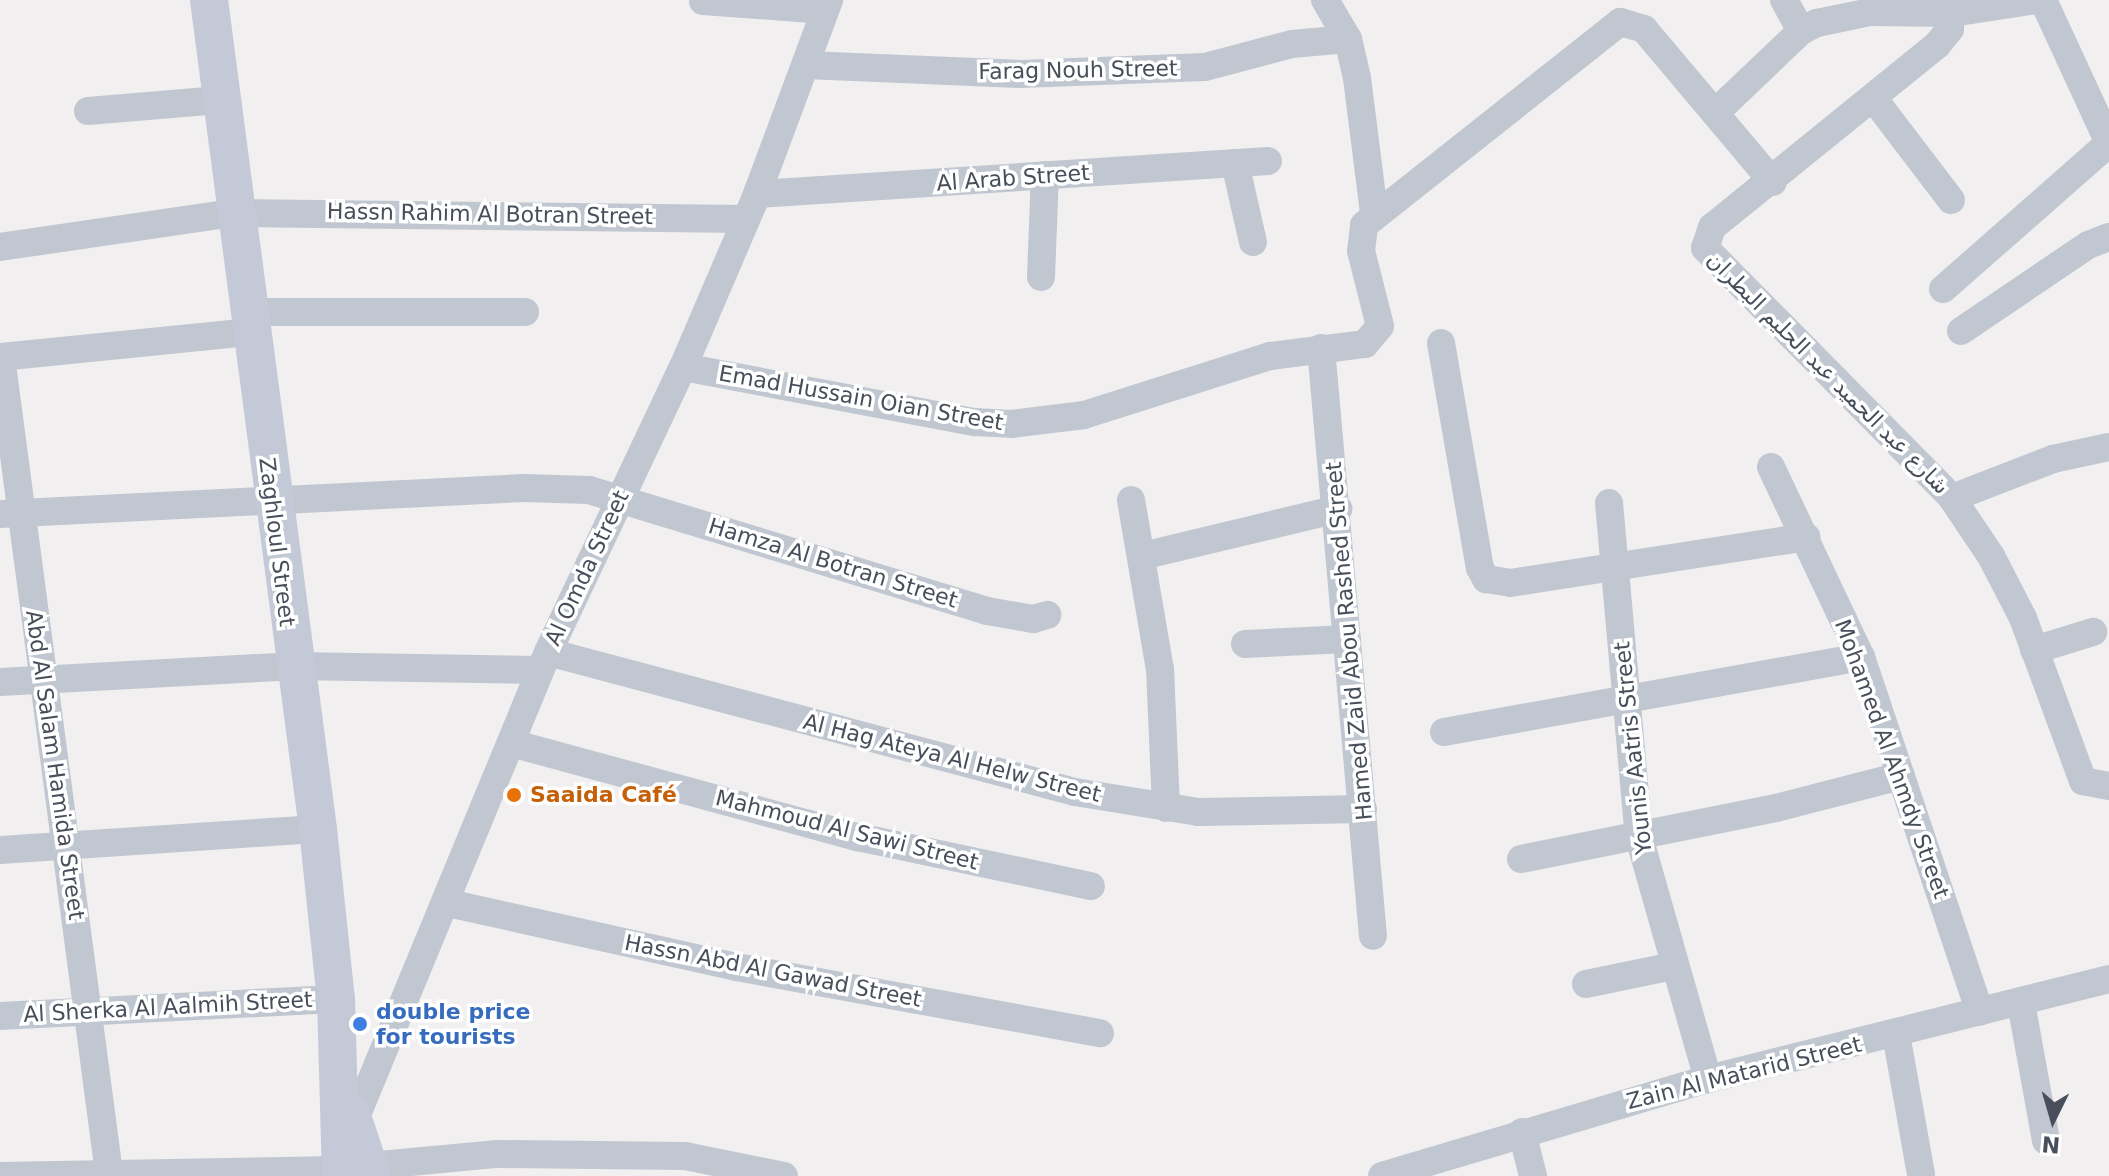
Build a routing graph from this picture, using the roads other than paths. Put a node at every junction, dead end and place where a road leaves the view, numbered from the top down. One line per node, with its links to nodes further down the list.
1 (209, 0): 12 (street, Zaghloul Street)
2 (1325, 0): 9 (street)
3 (1784, 0): 8 (street)
4 (2040, 0): 7 (street); 15 (street)
5 (703, 1): 6 (street)
6 (827, 5): 10 (street, Al Omda Street)
7 (1951, 6): 8 (street); 11 (street, شارع عبد الحميد عبد الحليم البطران)
8 (1801, 31): 14 (street)
9 (1348, 39): 10 (street, Farag Nouh Street); 23 (street)
10 (806, 65): 21 (street, Al Omda Street)
11 (1874, 99): 19 (street, شارع عبد الحميد عبد الحليم البطران); 20 (street)
12 (220, 100): 13 (street); 22 (street, Zaghloul Street)
13 (88, 111)
14 (1715, 113): 19 (street); 23 (street)
15 (2109, 143): 28 (street)
16 (1268, 161): 17 (street, Al Arab Street)
17 (1235, 163): 18 (street, Al Arab Street); 25 (street)
18 (1045, 175): 21 (street, Al Arab Street); 27 (street)
19 (1773, 182): 39 (street, شارع عبد الحميد عبد الحليم البطران)
20 (1951, 200)
21 (752, 206): 22 (street, Hassn Rahim Al Botran Street); 35 (street, Al Omda Street)
22 (234, 213): 26 (street, Hassn Rahim Al Botran Street); 30 (street, Zaghloul Street)
23 (1374, 213): 33 (street, Emad Hussain Oian Street)
24 (2109, 237): 31 (street)
25 (1253, 242)
26 (0, 247)
27 (1041, 277)
28 (1943, 289)
29 (525, 312): 30 (street)
30 (248, 322): 34 (street); 40 (street, Zaghloul Street)
31 (1961, 331)
32 (1441, 343): 47 (street)
33 (1321, 348): 35 (street, Emad Hussain Oian Street); 43 (street, Hamed Zaid Abou Rashed Street)
34 (0, 357): 44 (street, Abd Al Salam Hamida Street)
35 (683, 367): 38 (street, Al Omda Street)
36 (2109, 447): 39 (street)
37 (1771, 467): 45 (street, Mohamed Al Ahmdy Street)
38 (620, 496): 40 (street, Hamza Al Botran Street); 48 (street, Hamza Al Botran Street); 54 (street, Al Omda Street)
39 (1952, 498): 52 (street, شارع عبد الحميد عبد الحليم البطران)
40 (272, 499): 44 (street, Hamza Al Botran Street); 55 (street, Zaghloul Street)
41 (1131, 500): 46 (street)
42 (1609, 503): 47 (street, Younis Aatris Street)
43 (1338, 509): 46 (street); 50 (street, Hamed Zaid Abou Rashed Street)
44 (11, 513): 56 (street, Abd Al Salam Hamida Street)
45 (1806, 537): 47 (street); 53 (street, Mohamed Al Ahmdy Street)
46 (1142, 556): 63 (street)
47 (1615, 568): 58 (street, Younis Aatris Street)
48 (1047, 615)
49 (2093, 632): 52 (street)
50 (1347, 639): 51 (street); 64 (street, Hamed Zaid Abou Rashed Street)
51 (1245, 644)
52 (2034, 650): 62 (street, شارع عبد الحميد عبد الحليم البطران)
53 (1861, 657): 58 (street); 61 (street, Mohamed Al Ahmdy Street)
54 (544, 661): 55 (street, Al Hag Ateya Al Helw Street); 60 (street, Al Omda Street); 63 (street, Al Hag Ateya Al Helw Street)
55 (293, 666): 56 (street, Al Hag Ateya Al Helw Street); 65 (street, Zaghloul Street)
56 (43, 680): 57 (street, Al Hag Ateya Al Helw Street); 67 (street, Abd Al Salam Hamida Street)
57 (0, 682)
58 (1629, 702): 59 (street); 66 (street, Younis Aatris Street)
59 (1444, 732)
60 (511, 743): 70 (street, Mahmoud Al Sawi Street); 71 (street, Al Omda Street)
61 (1901, 776): 66 (street); 79 (street, Mohamed Al Ahmdy Street)
62 (2108, 786)
63 (1166, 808): 64 (street, Al Hag Ateya Al Helw Street)
64 (1363, 809): 72 (street, Hamed Zaid Abou Rashed Street)
65 (318, 829): 67 (street); 76 (street, Zaghloul Street)
66 (1639, 837): 69 (street); 73 (street, Younis Aatris Street)
67 (66, 845): 68 (street); 78 (street, Abd Al Salam Hamida Street)
68 (0, 850)
69 (1521, 859)
70 (1091, 886)
71 (448, 903): 81 (street, Hassn Abd Al Gawad Street); 84 (street, Al Omda Street)
72 (1373, 936)
73 (1674, 966): 75 (street); 83 (street, Younis Aatris Street)
74 (2109, 979): 77 (street, Zain Al Matarid Street)
75 (1586, 984)
76 (336, 999): 78 (street, Al Sherka Al Aalmih Street); 84 (street, Zaghloul Street)
77 (2021, 1003): 79 (street, Zain Al Matarid Street); 86 (street)
78 (88, 1010): 80 (street, Al Sherka Al Aalmih Street); 89 (street, Abd Al Salam Hamida Street)
79 (1980, 1012): 82 (street, Zain Al Matarid Street)
80 (0, 1016)
81 (1100, 1033)
82 (1896, 1034): 83 (street, Zain Al Matarid Street); 90 (street)
83 (1708, 1079): 85 (street, Zain Al Matarid Street)
84 (348, 1126): 88 (street, Zaghloul Street)
85 (1522, 1132): 87 (street, Zain Al Matarid Street); 94 (street)
86 (2046, 1141)
87 (1412, 1171): 93 (street, Zain Al Matarid Street)
88 (356, 1172): 89 (street); 92 (street)
89 (109, 1173): 91 (street)
90 (1921, 1174)
91 (0, 1176)
92 (784, 1176)
93 (1382, 1176)
94 (1533, 1176)

